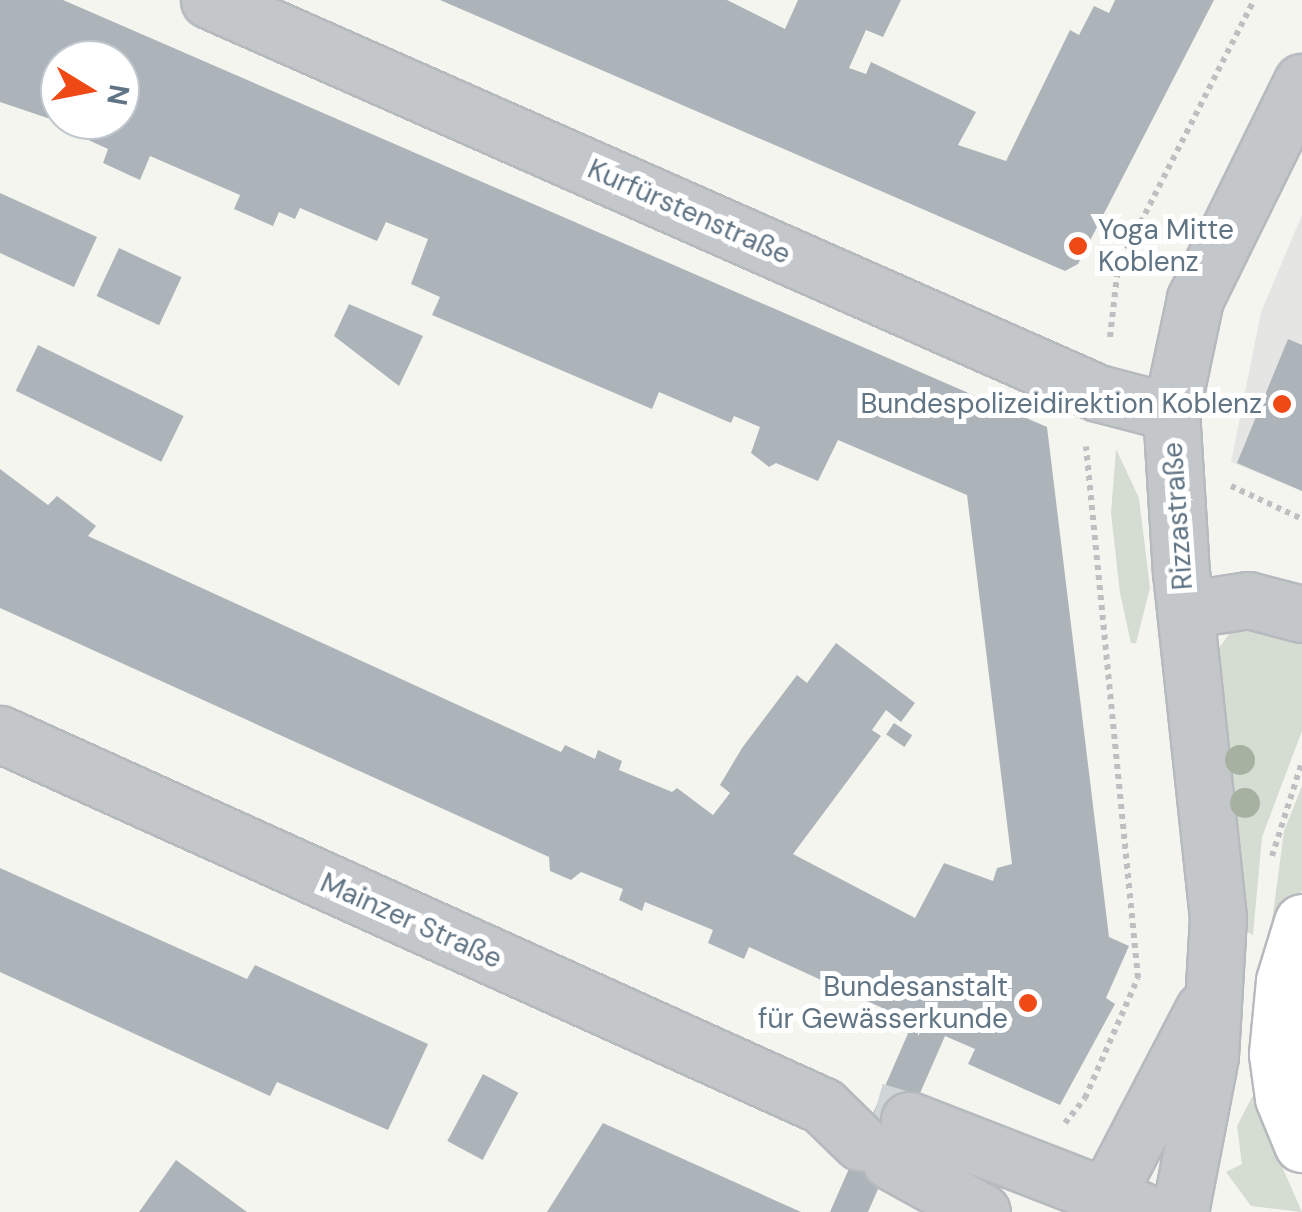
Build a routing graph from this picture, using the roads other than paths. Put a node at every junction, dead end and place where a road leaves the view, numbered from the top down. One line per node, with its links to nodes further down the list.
1 (210, 0): 3 (street, Kurfürstenstraße)
2 (1302, 82): 3 (street, Rizzastraße)
3 (1171, 412): 4 (street, Rizzastraße)
4 (1185, 610): 5 (street); 8 (street, Rizzastraße)
5 (1302, 614)
6 (0, 734): 10 (street, Mainzer Straße)
7 (1302, 922): 9 (main road)
8 (1216, 976): 12 (street, Rizzastraße); 14 (street, Rizzastraße)
9 (1290, 1017): 11 (main road)
10 (871, 1128): 12 (street, Mainzer Straße); 13 (street, Mainzer Straße)
11 (1302, 1144)
12 (1117, 1207)
13 (982, 1212)
14 (1180, 1212)

